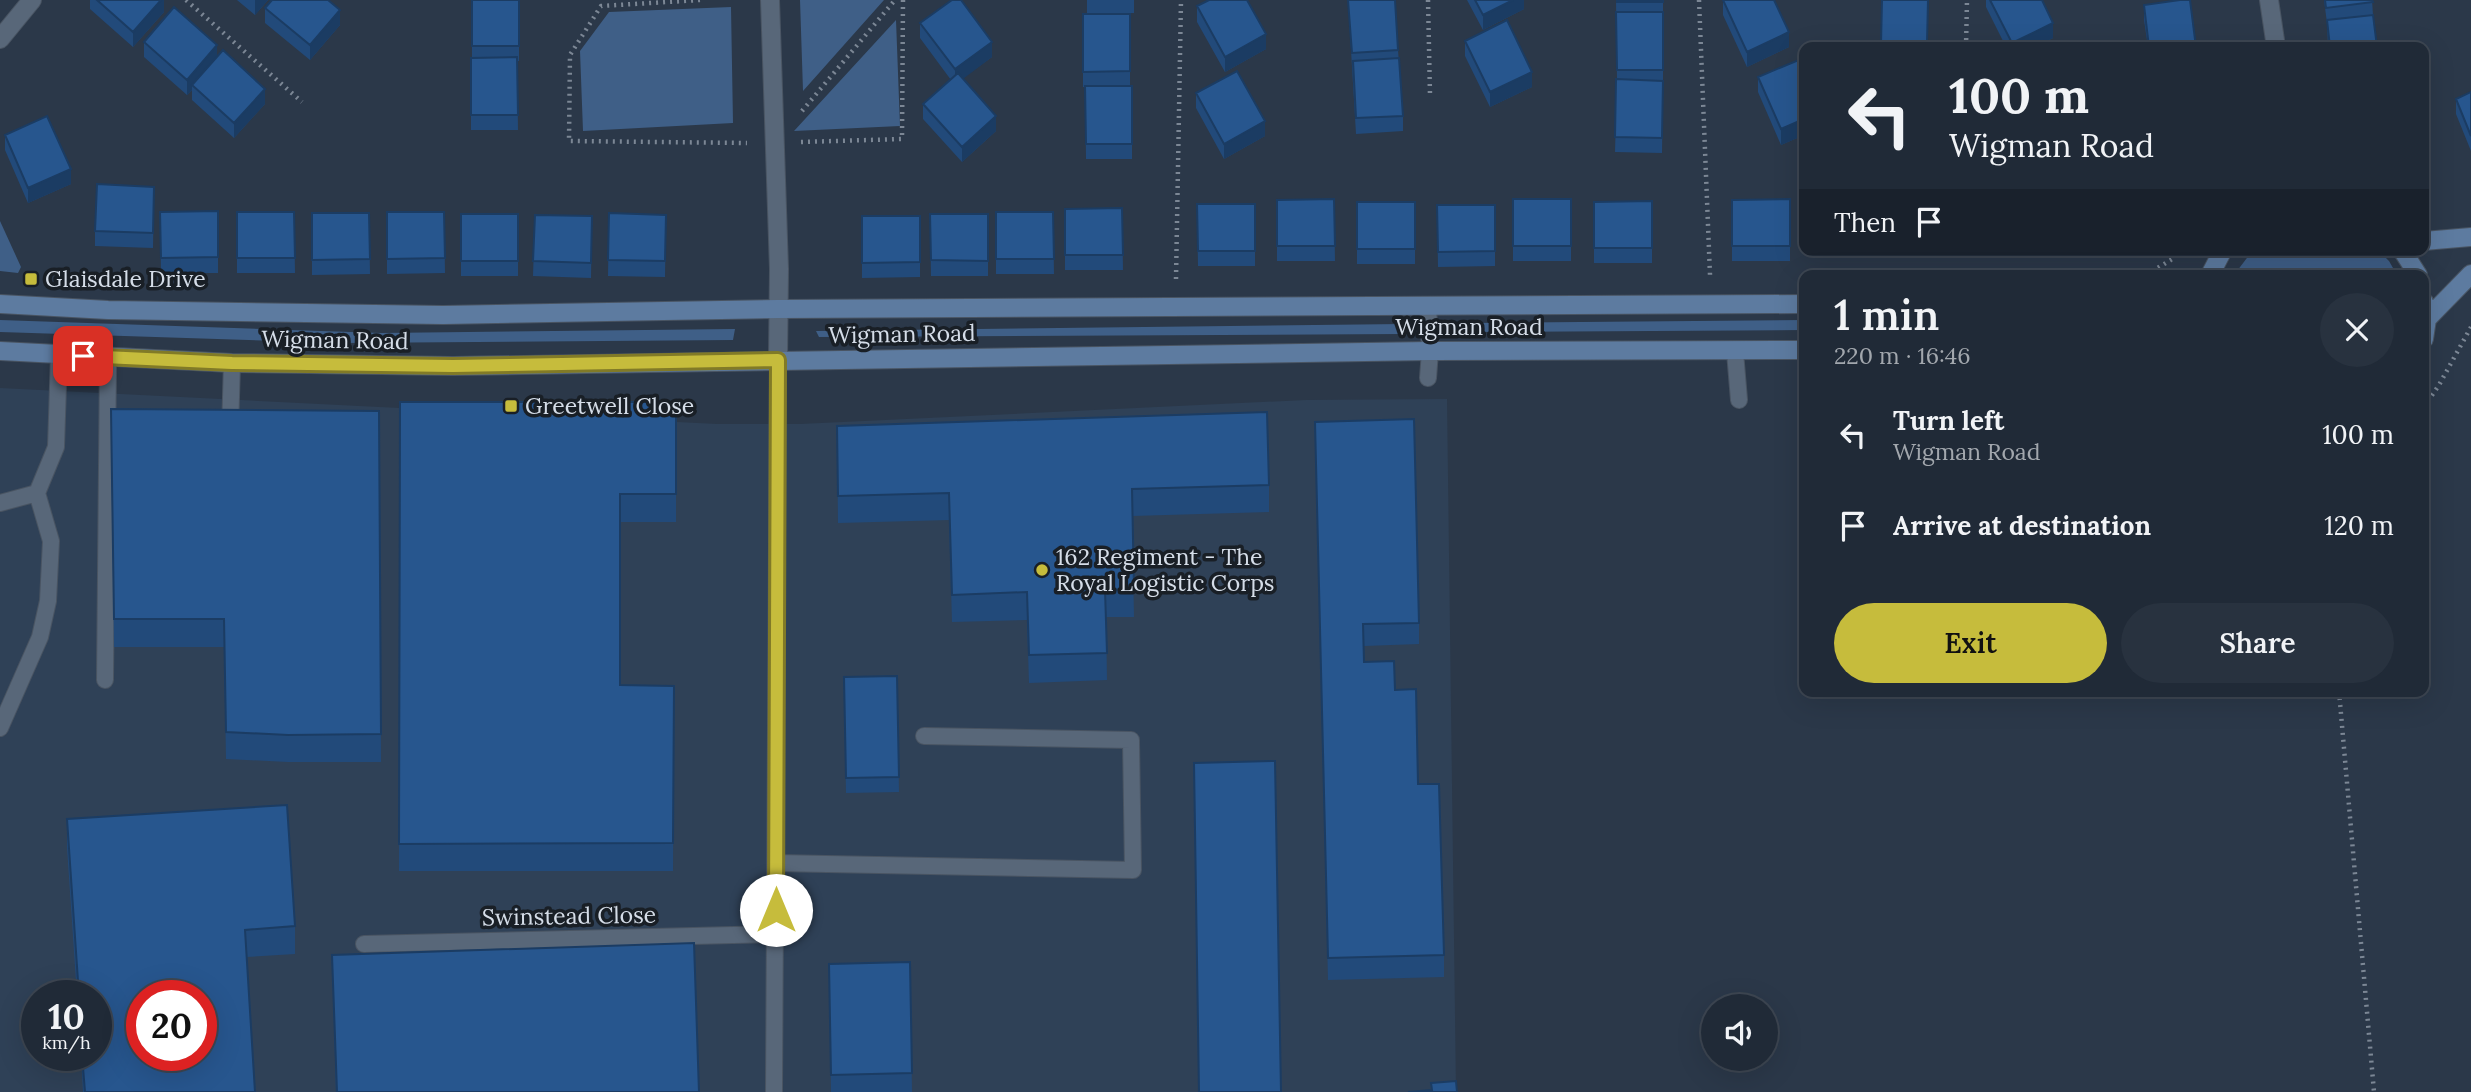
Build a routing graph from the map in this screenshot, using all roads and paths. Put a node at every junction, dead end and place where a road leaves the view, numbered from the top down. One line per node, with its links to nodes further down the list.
1 (32, 0): 12 (street)
2 (186, 0): 16 (path)
3 (700, 0): 17 (path)
4 (770, 0): 17 (street)
5 (895, 0): 17 (path)
6 (903, 0): 17 (path)
7 (1181, 0): 24 (path)
8 (1428, 0): 15 (path)
9 (1699, 0): 23 (path)
10 (1967, 0): 13 (path)
11 (2269, 0): 14 (street)
12 (0, 39)
13 (1966, 42)
14 (2275, 42)
15 (1430, 95)
16 (302, 102)
17 (774, 143): 29 (street)
18 (2471, 237): 19 (street)
19 (2429, 241)
20 (2176, 256): 21 (path)
21 (2155, 270)
22 (2471, 274): 28 (street)
23 (1710, 275)
24 (1176, 279)
25 (0, 304): 29 (street, Wigman Road)
26 (1799, 304): 27 (street, Wigman Road)
27 (1428, 305): 29 (street, Wigman Road); 33 (lane)
28 (2429, 307)
29 (779, 309): 37 (street)
30 (2471, 327): 41 (path)
31 (1799, 350): 34 (street, Wigman Road)
32 (0, 351): 35 (street, Wigman Road)
33 (1430, 351): 34 (street, Wigman Road); 37 (street, Wigman Road); 39 (lane)
34 (1735, 352): 40 (lane)
35 (59, 355): 36 (street, Wigman Road); 43 (lane)
36 (108, 358): 38 (street, Wigman Road); 45 (lane)
37 (778, 360): 38 (street, Wigman Road); 49 (lane)
38 (232, 363): 42 (lane)
39 (1428, 378)
40 (1739, 400)
41 (2429, 400)
42 (229, 451)
43 (37, 493): 44 (lane); 47 (lane)
44 (0, 503)
45 (105, 680)
46 (2340, 697): 53 (path)
47 (0, 728)
48 (924, 736): 49 (lane)
49 (776, 863): 50 (lane)
50 (776, 934): 51 (lane, Swinstead Close); 52 (lane)
51 (363, 944)
52 (775, 1092)
53 (2374, 1092)

